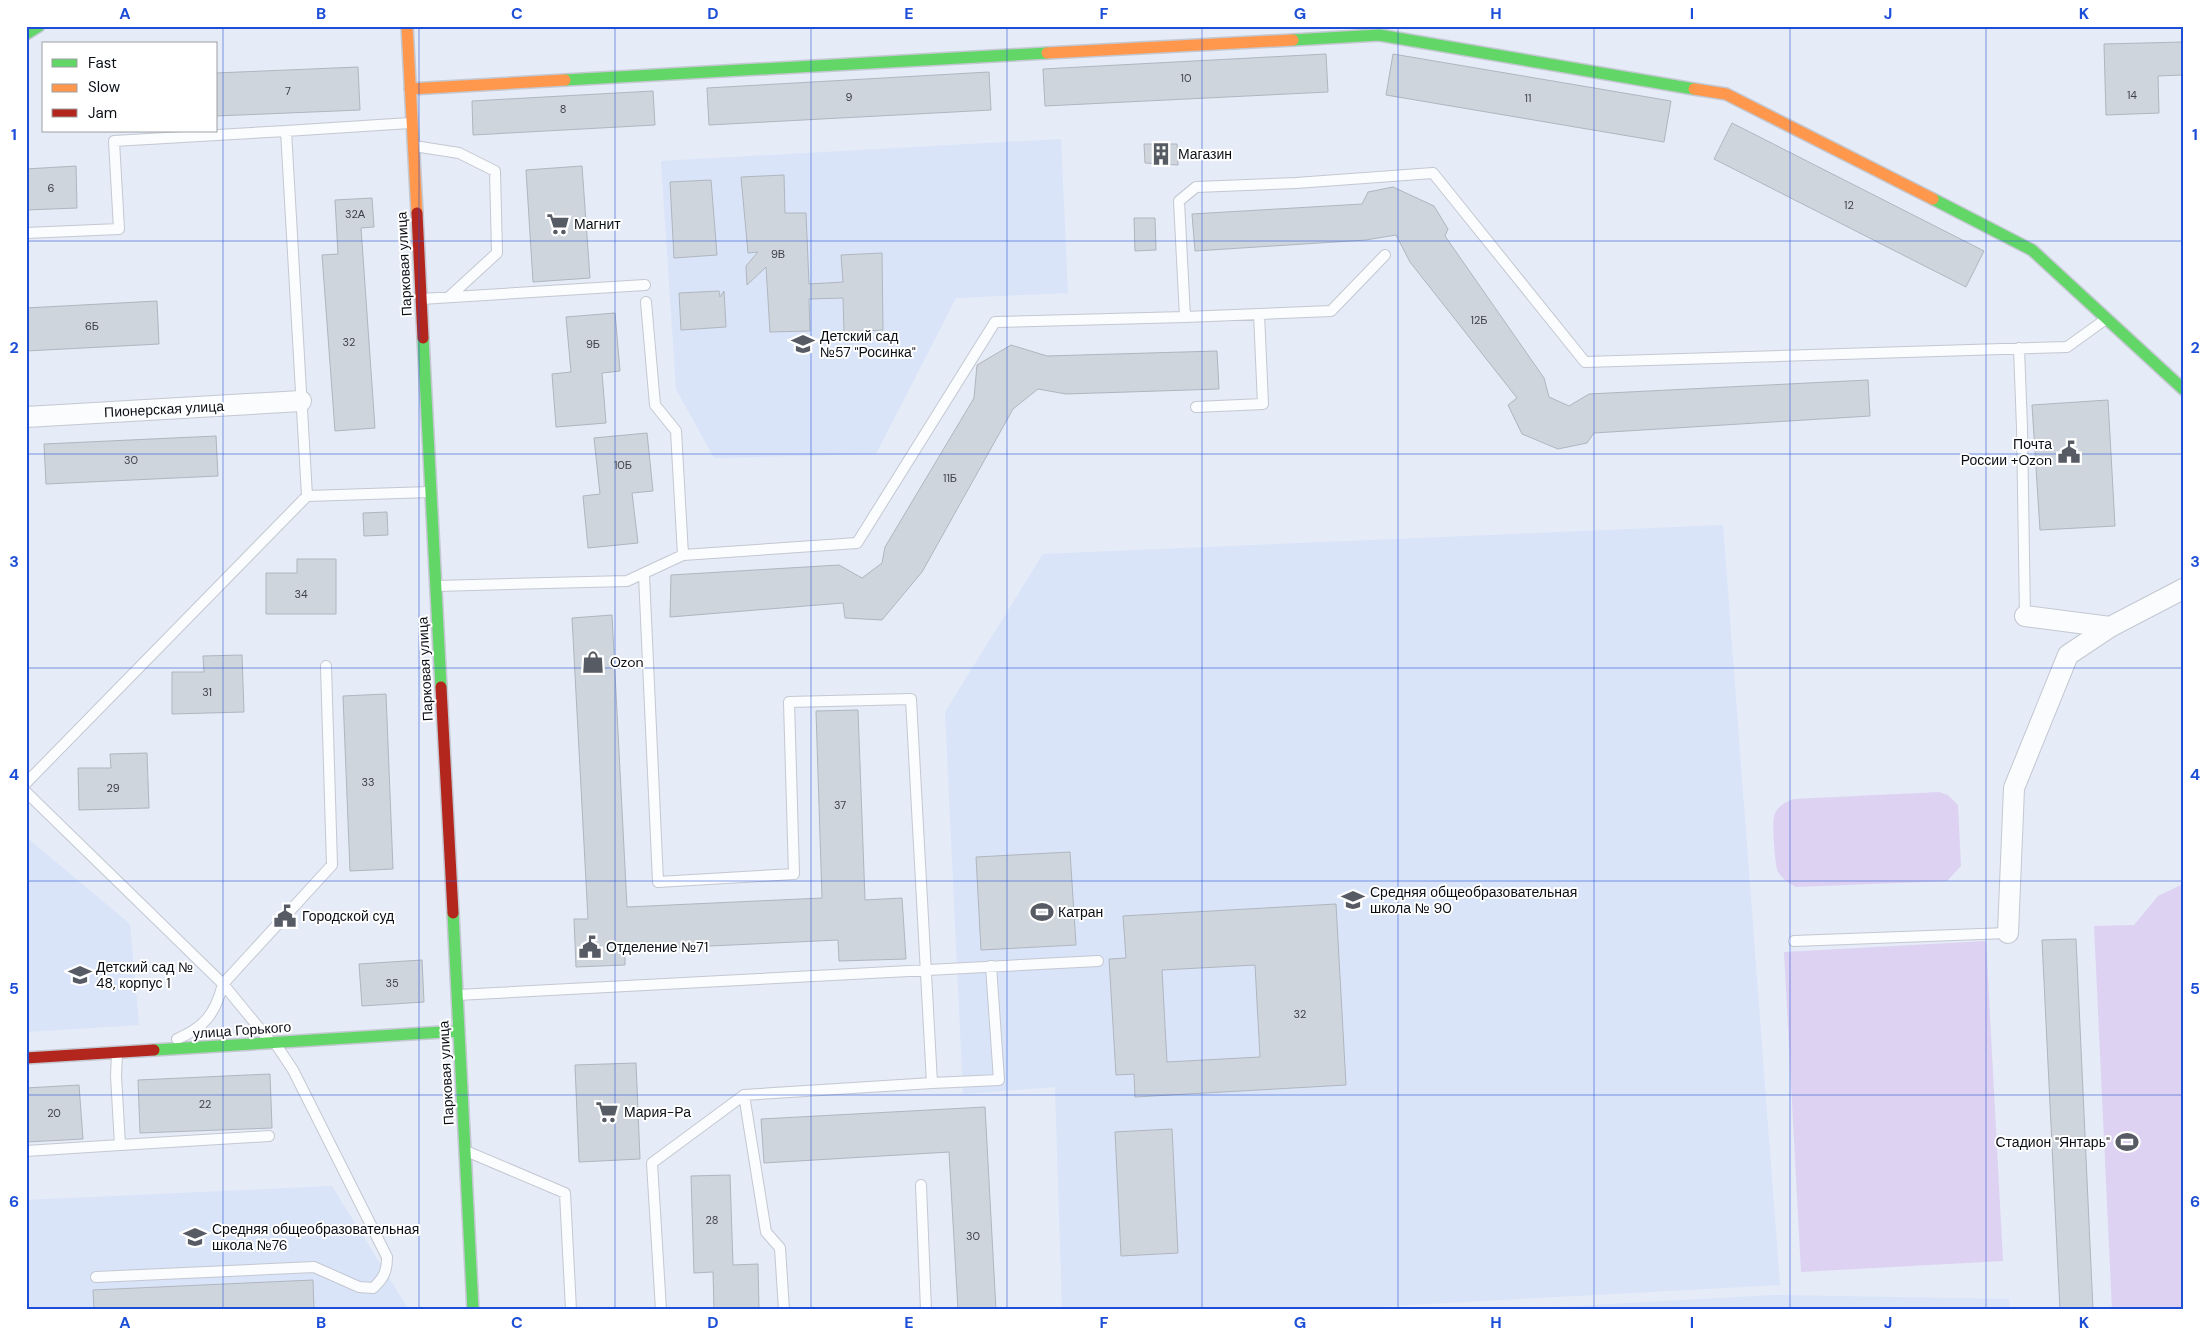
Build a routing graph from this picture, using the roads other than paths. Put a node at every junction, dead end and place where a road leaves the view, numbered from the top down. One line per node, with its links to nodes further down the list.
1 (39, 26): 3 (street)
2 (407, 26): 4 (street, Парковая улица)
3 (26, 34)
4 (410, 89): 5 (street, Парковая улица); 16 (street)
5 (412, 122): 6 (lane); 7 (street, Парковая улица)
6 (286, 131): 8 (lane); 19 (lane)
7 (413, 146): 11 (lane); 12 (street, Парковая улица)
8 (26, 233)
9 (1385, 255): 14 (lane)
10 (645, 285): 11 (lane)
11 (449, 297): 12 (lane)
12 (421, 299): 22 (street, Парковая улица)
13 (646, 302): 24 (lane)
14 (1259, 314): 15 (lane); 20 (lane)
15 (1185, 317): 17 (lane); 24 (lane)
16 (2107, 318): 17 (lane); 18 (street)
17 (2019, 348): 28 (lane)
18 (2183, 389)
19 (301, 401): 21 (street, Пионерская улица); 23 (lane)
20 (1196, 407)
21 (26, 417)
22 (431, 492): 23 (lane); 26 (street, Парковая улица)
23 (307, 496): 31 (lane)
24 (683, 555): 25 (lane)
25 (644, 575): 26 (lane); 37 (lane)
26 (436, 586): 39 (street, Парковая улица)
27 (2183, 589): 29 (street)
28 (2025, 616): 29 (street)
29 (2110, 627): 33 (street)
30 (326, 666): 38 (lane)
31 (26, 783)
32 (26, 792): 38 (lane)
33 (2008, 933): 34 (lane)
34 (1794, 941)
35 (1098, 961): 36 (lane)
36 (990, 966): 37 (lane); 44 (lane)
37 (925, 970): 39 (lane); 44 (lane)
38 (223, 984): 41 (lane); 42 (lane)
39 (457, 995): 40 (street, Парковая улица)
40 (459, 1031): 41 (street, улица Горького); 49 (street, Парковая улица)
41 (273, 1043): 42 (street, улица Горького); 51 (lane)
42 (116, 1053): 43 (street, улица Горького); 47 (lane)
43 (26, 1058)
44 (932, 1084): 45 (lane)
45 (744, 1095): 54 (lane); 55 (lane)
46 (269, 1136): 47 (lane)
47 (120, 1145): 48 (lane)
48 (26, 1151)
49 (465, 1151): 52 (street, Парковая улица); 53 (lane)
50 (921, 1185): 56 (lane)
51 (96, 1277)
52 (474, 1310)
53 (571, 1310)
54 (661, 1310)
55 (784, 1310)
56 (926, 1310)

